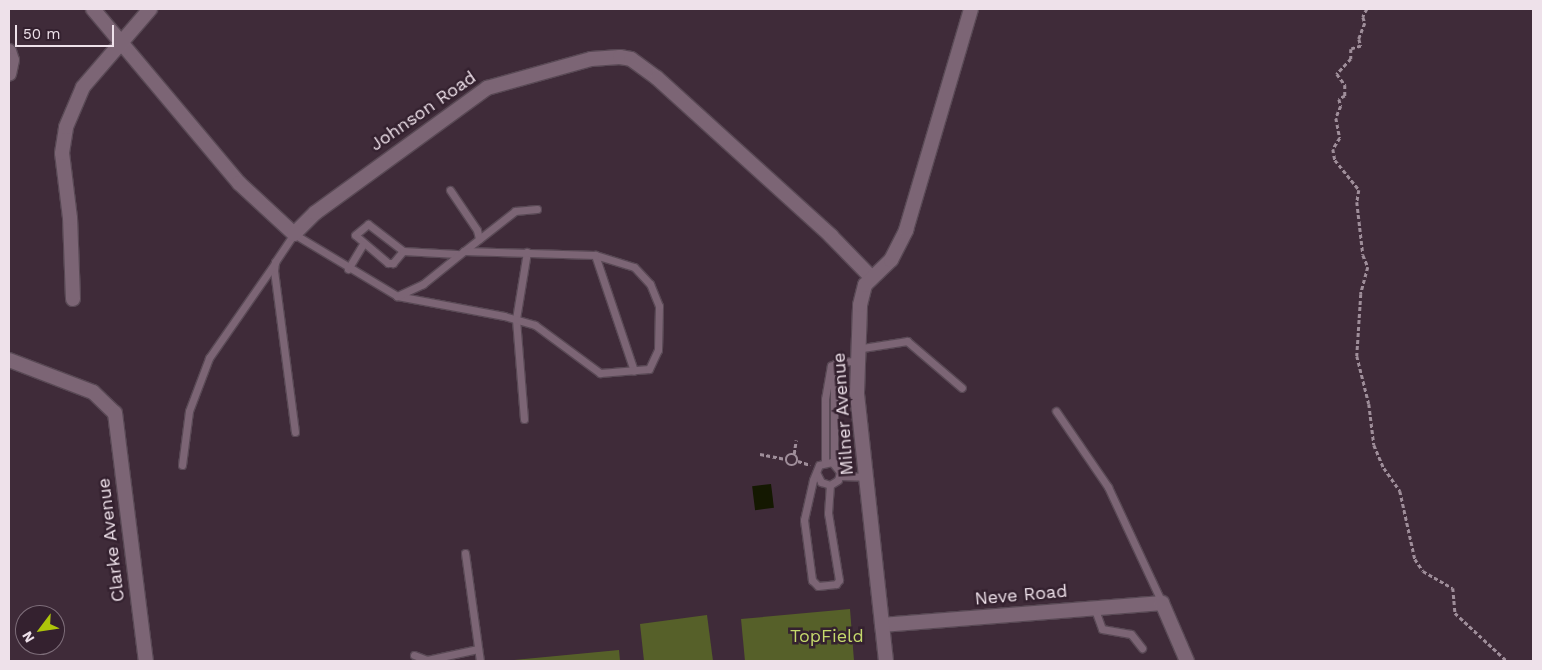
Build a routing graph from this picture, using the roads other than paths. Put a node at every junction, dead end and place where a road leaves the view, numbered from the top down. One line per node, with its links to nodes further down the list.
1 (93, 9): 4 (street)
2 (150, 9): 4 (street)
3 (971, 9): 18 (street, Milner Avenue)
4 (121, 41): 9 (street); 20 (street)
5 (9, 51): 6 (street)
6 (9, 74)
7 (450, 190): 10 (lane)
8 (537, 209): 10 (lane)
9 (294, 234): 16 (lane); 17 (lane); 18 (street, Johnson Road)
10 (479, 239): 14 (lane)
11 (364, 244): 12 (lane); 12 (lane); 17 (lane)
12 (403, 251): 14 (lane)
13 (527, 252): 14 (lane); 15 (lane); 21 (lane)
14 (460, 253): 19 (lane)
15 (595, 255): 25 (lane); 25 (lane)
16 (275, 262): 29 (lane); 32 (lane)
17 (348, 269): 19 (lane)
18 (871, 277): 22 (street, Milner Avenue)
19 (397, 296): 21 (lane)
20 (73, 299)
21 (516, 319): 25 (lane); 28 (lane)
22 (856, 355): 24 (lane); 26 (lane); 35 (street, Milner Avenue)
23 (9, 360): 44 (street, Clarke Avenue)
24 (835, 363): 30 (lane); 31 (lane)
25 (634, 371)
26 (962, 388)
27 (1056, 411): 38 (lane)
28 (524, 419)
29 (295, 432)
30 (825, 462): 31 (lane); 33 (lane)
31 (834, 463): 34 (lane)
32 (182, 465)
33 (817, 474): 36 (lane); 36 (lane)
34 (840, 476): 35 (lane); 36 (lane)
35 (866, 477): 40 (street, Milner Avenue)
36 (830, 485)
37 (466, 553): 42 (lane)
38 (1162, 603): 39 (street, Neve Road); 47 (street)
39 (1094, 607): 40 (street, Neve Road); 41 (lane)
40 (882, 625): 46 (street, Milner Avenue)
41 (1142, 648)
42 (478, 649): 43 (lane); 45 (lane)
43 (414, 655)
44 (146, 661)
45 (480, 661)
46 (886, 661)
47 (1187, 661)

